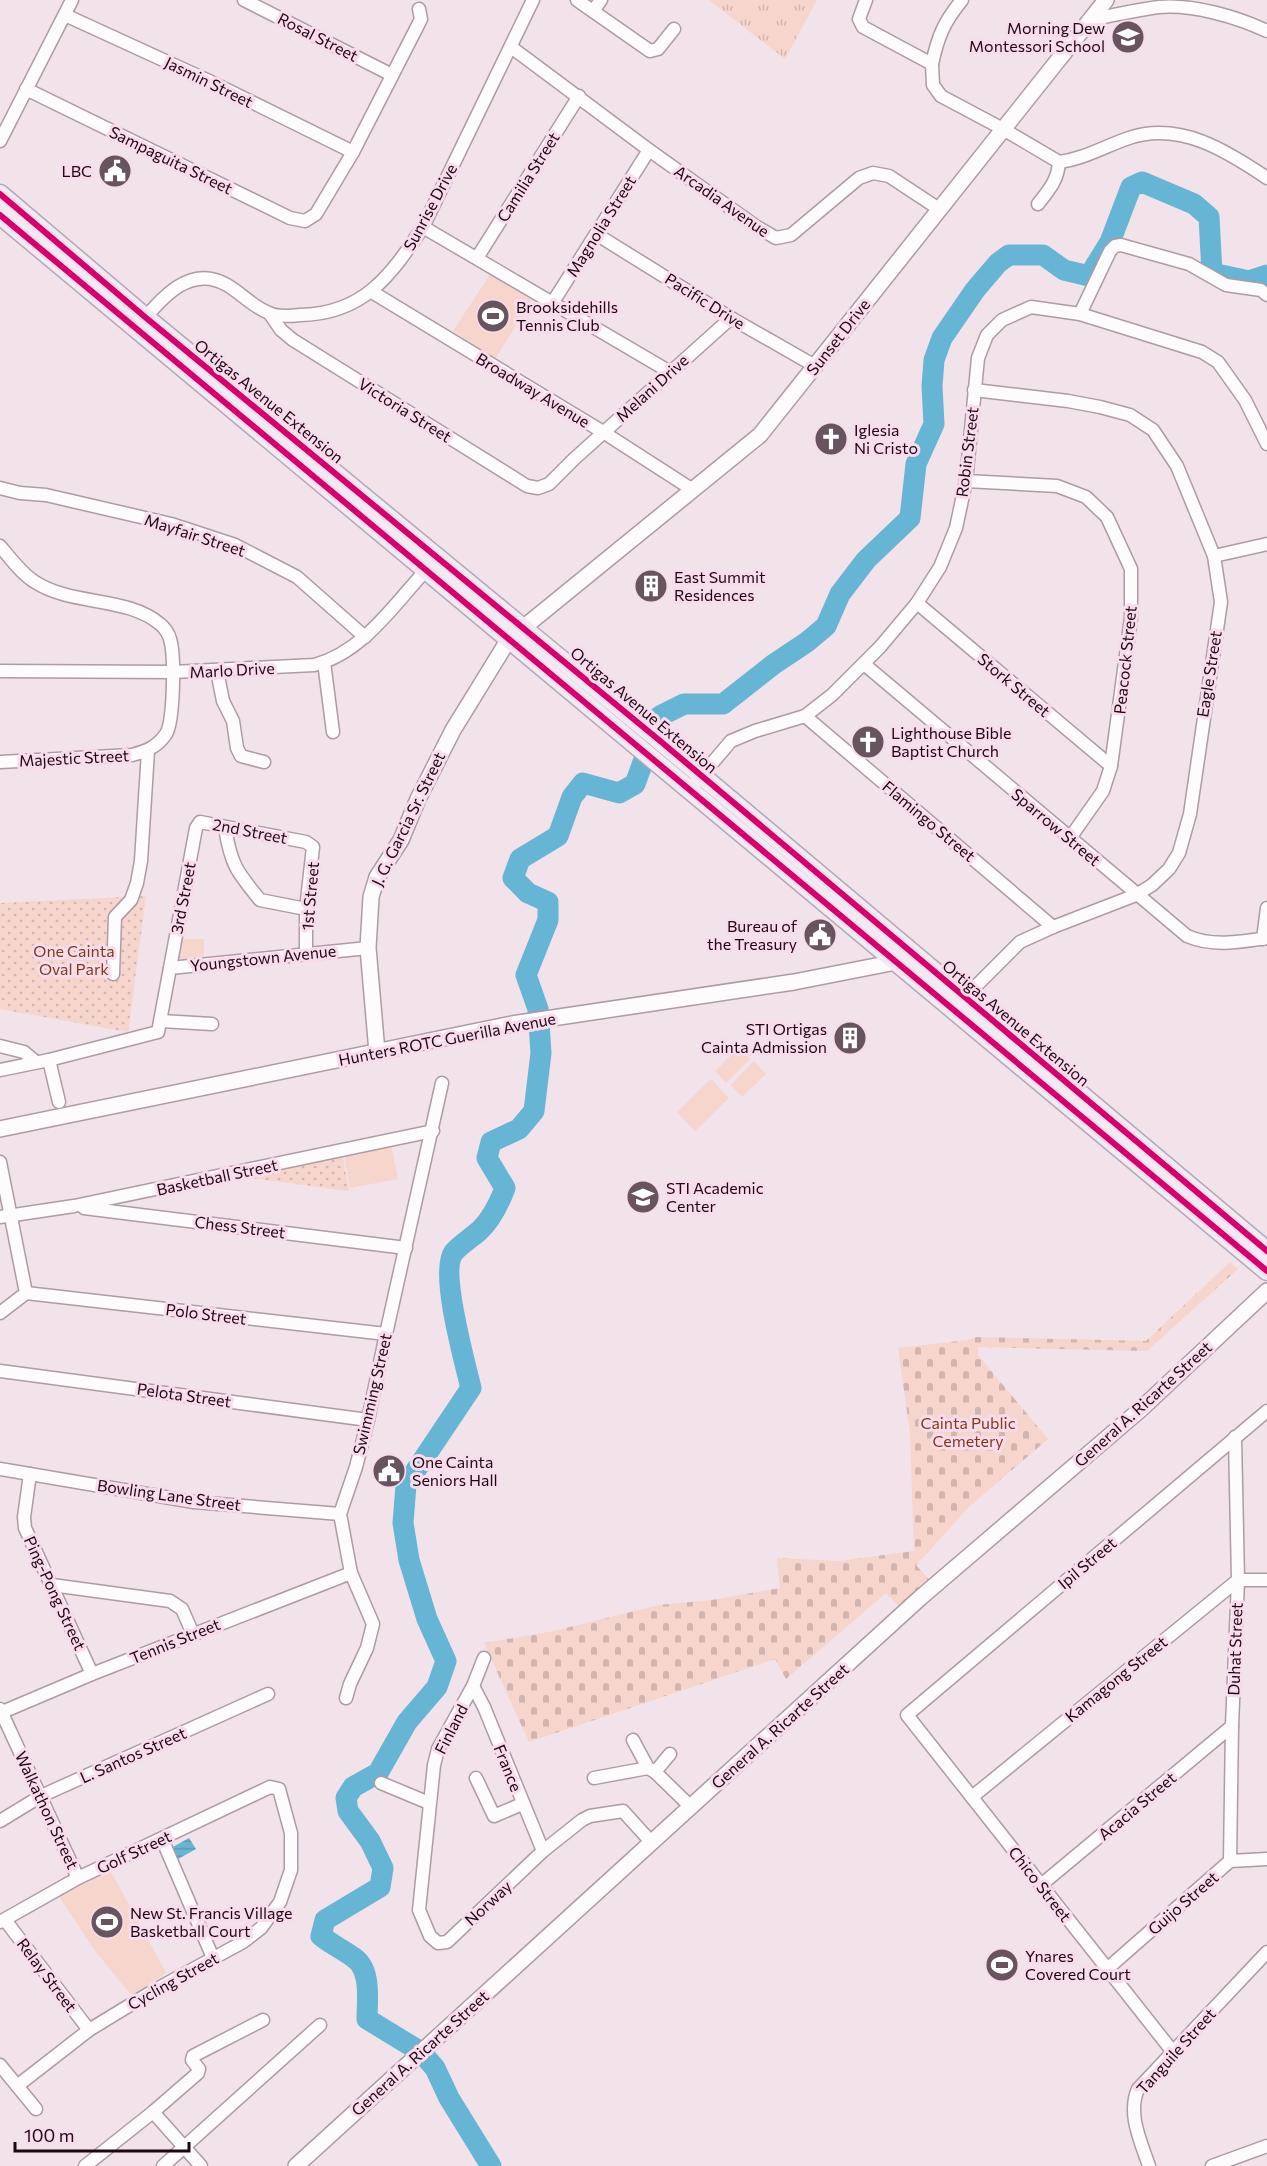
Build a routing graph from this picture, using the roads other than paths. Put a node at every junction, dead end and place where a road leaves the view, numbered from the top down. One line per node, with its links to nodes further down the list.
1 (72, 0): 11 (street)
2 (244, 0): 17 (street, Rosal Street)
3 (533, 0): 15 (street, Sunrise Drive)
4 (577, 0): 10 (street)
5 (601, 0): 10 (street)
6 (866, 0): 16 (street)
7 (962, 0): 16 (street)
8 (1106, 0): 12 (street, Sunset Drive)
9 (419, 9): 17 (street)
10 (593, 11): 13 (street)
11 (65, 15): 18 (street); 23 (street, Jasmin Street)
12 (1090, 20): 14 (street); 20 (street, Sunset Drive)
13 (674, 29)
14 (1267, 31)
15 (511, 47): 19 (street, Arcadia Avenue); 30 (street, Sunrise Drive)
16 (932, 64): 20 (street)
17 (392, 75): 23 (street)
18 (26, 89): 21 (street); 23 (street, Sampaguita Street)
19 (579, 96): 22 (street, Arcadia Avenue); 32 (street, Camilia Street)
20 (1003, 129): 24 (street); 28 (street, Sunset Drive)
21 (0, 141)
22 (649, 150): 28 (street, Arcadia Avenue); 31 (street, Magnolia Street)
23 (353, 152)
24 (1059, 162): 25 (street); 27 (street)
25 (1267, 178)
26 (0, 194): 39 (main road, Ortigas Avenue Extension)
27 (1038, 204)
28 (939, 209): 40 (street, Sunset Drive)
29 (0, 215): 39 (main road, Ortigas Avenue Extension)
30 (423, 227): 32 (street); 33 (street, Sunrise Drive)
31 (596, 234): 35 (street, Magnolia Street); 38 (street, Pacific Drive)
32 (477, 258): 35 (street)
33 (372, 292): 36 (street, Sunrise Drive); 43 (street, Broadway Avenue)
34 (1267, 295): 37 (street)
35 (553, 302): 41 (street)
36 (270, 314): 39 (street); 47 (street, Victoria Street)
37 (1080, 314): 42 (street, Robin Street); 44 (street, Robin Street)
38 (730, 318): 40 (street, Pacific Drive); 41 (street, Melani Drive)
39 (141, 323): 45 (main road, Ortigas Avenue Extension)
40 (815, 366): 49 (street, Sunset Drive)
41 (670, 372): 43 (street, Melani Drive)
42 (974, 390): 46 (street, Robin Street); 52 (street, Eagle Street)
43 (603, 432): 47 (street, Melani Drive); 49 (street, Broadway Avenue)
44 (1267, 444)
45 (329, 478): 53 (main road, Ortigas Avenue Extension); 55 (main road, Ortigas Avenue Extension)
46 (966, 481): 54 (street, Robin Street); 67 (street, Peacock Street)
47 (549, 484)
48 (0, 488): 56 (street, Mayfair Street)
49 (693, 490): 55 (street, Sunset Drive)
50 (1267, 544): 52 (street)
51 (0, 546): 61 (street, Majestic Street)
52 (1214, 556): 73 (street, Eagle Street)
53 (426, 570): 55 (main road, Ortigas Avenue Extension); 56 (street, Marlo Drive)
54 (917, 603): 58 (street, Robin Street); 67 (street, Stork Street)
55 (516, 634): 68 (main road, Ortigas Avenue Extension); 78 (street, J. G. Garcia Sr. Street)
56 (364, 638): 57 (street, Marlo Drive)
57 (324, 662): 60 (street, Marlo Drive); 63 (street)
58 (864, 664): 62 (street, Robin Street); 71 (street, Sparrow Street)
59 (0, 671): 61 (street, Marlo Drive)
60 (217, 671): 61 (street, Marlo Drive); 66 (street)
61 (173, 672): 64 (street, Majestic Street)
62 (805, 716): 68 (street, Robin Street); 76 (street, Flamingo Street)
63 (333, 732)
64 (148, 751): 65 (street, Majestic Street); 82 (street)
65 (0, 762)
66 (264, 762)
67 (1111, 766): 71 (street, Peacock Street)
68 (695, 782): 80 (main road, Ortigas Avenue Extension); 83 (main road, Ortigas Avenue Extension)
69 (196, 828): 70 (street, 2nd Street); 81 (street, 3rd Street)
70 (225, 828): 72 (street, 2nd Street); 75 (street)
71 (1070, 838): 73 (street, Sparrow Street)
72 (306, 842): 75 (street, 1st Street)
73 (1136, 895): 76 (street, Eagle Street); 77 (street, Sparrow Street)
74 (1267, 908): 77 (street)
75 (306, 909): 79 (street, 1st Street)
76 (1053, 927): 83 (street, Eagle Street)
77 (1265, 938)
78 (368, 948): 79 (street, Youngstown Avenue); 87 (street, J. G. Garcia Sr. Street)
79 (306, 954): 81 (street, Youngstown Avenue)
80 (896, 962): 87 (street, Hunters ROTC Guerilla Avenue); 100 (main road, Ortigas Avenue Extension)
81 (170, 968): 84 (street, Youngstown Avenue)
82 (113, 974)
83 (965, 997): 99 (main road, Ortigas Avenue Extension)
84 (161, 1021): 85 (street); 88 (street)
85 (212, 1024)
86 (4, 1047): 89 (street); 90 (street)
87 (377, 1052): 93 (street, Hunters ROTC Guerilla Avenue)
88 (49, 1060): 89 (street); 92 (street)
89 (36, 1062): 90 (street)
90 (6, 1069)
91 (442, 1083): 94 (street, Swimming Street)
92 (59, 1102)
93 (0, 1129)
94 (433, 1131): 96 (street, Basketball Street); 98 (street, Swimming Street)
95 (0, 1162): 97 (street)
96 (74, 1206): 97 (street, Basketball Street); 98 (street, Chess Street)
97 (5, 1216): 102 (street)
98 (406, 1248): 104 (street, Swimming Street)
99 (1267, 1251)
100 (1267, 1271)
101 (1267, 1291): 136 (street, General A. Ricarte Street)
102 (26, 1293): 103 (street); 104 (street, Polo Street)
103 (0, 1313)
104 (386, 1334): 107 (street, Swimming Street)
105 (0, 1371): 107 (street, Pelota Street)
106 (1267, 1411): 108 (street, Ipil Street)
107 (368, 1420): 111 (street, Swimming Street)
108 (1235, 1437): 113 (street, Duhat Street); 123 (street, Ipil Street)
109 (0, 1469): 110 (street, Bowling Lane Street)
110 (30, 1474): 111 (street, Bowling Lane Street); 115 (street, Ping-Pong Street)
111 (340, 1514): 112 (street, Swimming Street)
112 (351, 1573): 116 (street, Tennis Street); 121 (street, Swimming Street)
113 (1238, 1580): 114 (street); 124 (street, Duhat Street); 133 (street, Kamagong Street)
114 (1267, 1580)
115 (52, 1585): 116 (street); 118 (street, Ping-Pong Street)
116 (193, 1634): 118 (street, Tennis Street)
117 (484, 1658): 119 (street, Finland)
118 (92, 1674): 122 (street, Tennis Street)
119 (473, 1686): 134 (street, Finland); 135 (street, France)
120 (268, 1694): 132 (street, L. Santos Street)
121 (346, 1698)
122 (1, 1711): 132 (street, Walkathon Street)
123 (907, 1715): 133 (street, Chico Street)
124 (1232, 1726): 142 (street, Duhat Street); 144 (street, Acacia Street)
125 (633, 1740): 127 (street)
126 (670, 1754): 127 (street)
127 (652, 1770): 129 (street); 136 (street)
128 (476, 1778): 135 (street)
129 (594, 1778)
130 (381, 1783): 134 (street)
131 (270, 1787): 138 (street, Golf Street); 147 (street, Cycling Street)
132 (41, 1796): 137 (street, L. Santos Street); 143 (street, Walkathon Street)
133 (972, 1797): 144 (street, Chico Street)
134 (429, 1803): 140 (street, Norway)
135 (522, 1804): 140 (street, France)
136 (691, 1807): 139 (street, General A. Ricarte Street)
137 (0, 1821)
138 (162, 1839): 143 (street, Golf Street); 147 (street)
139 (652, 1843): 140 (street, Norway); 162 (street, General A. Ricarte Street)
140 (543, 1851)
141 (1267, 1859): 142 (street, Guijo Street)
142 (1230, 1861): 148 (street, Guijo Street)
143 (78, 1878): 145 (street, Golf Street)
144 (1041, 1885): 148 (street, Chico Street)
145 (3, 1921): 151 (street, Relay Street)
146 (1267, 1952): 152 (street, Tanguile Street)
147 (213, 1958): 151 (street, Cycling Street)
148 (1107, 1969): 152 (street, Chico Street)
149 (263, 2020): 156 (street)
150 (321, 2025): 158 (street)
151 (89, 2030): 154 (street, Cycling Street)
152 (1173, 2052): 163 (street, Tanguile Street)
153 (0, 2066): 154 (street)
154 (17, 2086): 155 (street)
155 (36, 2109)
156 (153, 2112): 158 (street); 159 (street)
157 (1266, 2144): 164 (street)
158 (184, 2147): 160 (street); 161 (street)
159 (85, 2166)
160 (163, 2166)
161 (201, 2166)
162 (296, 2166)
163 (1149, 2166)
164 (1212, 2166)

